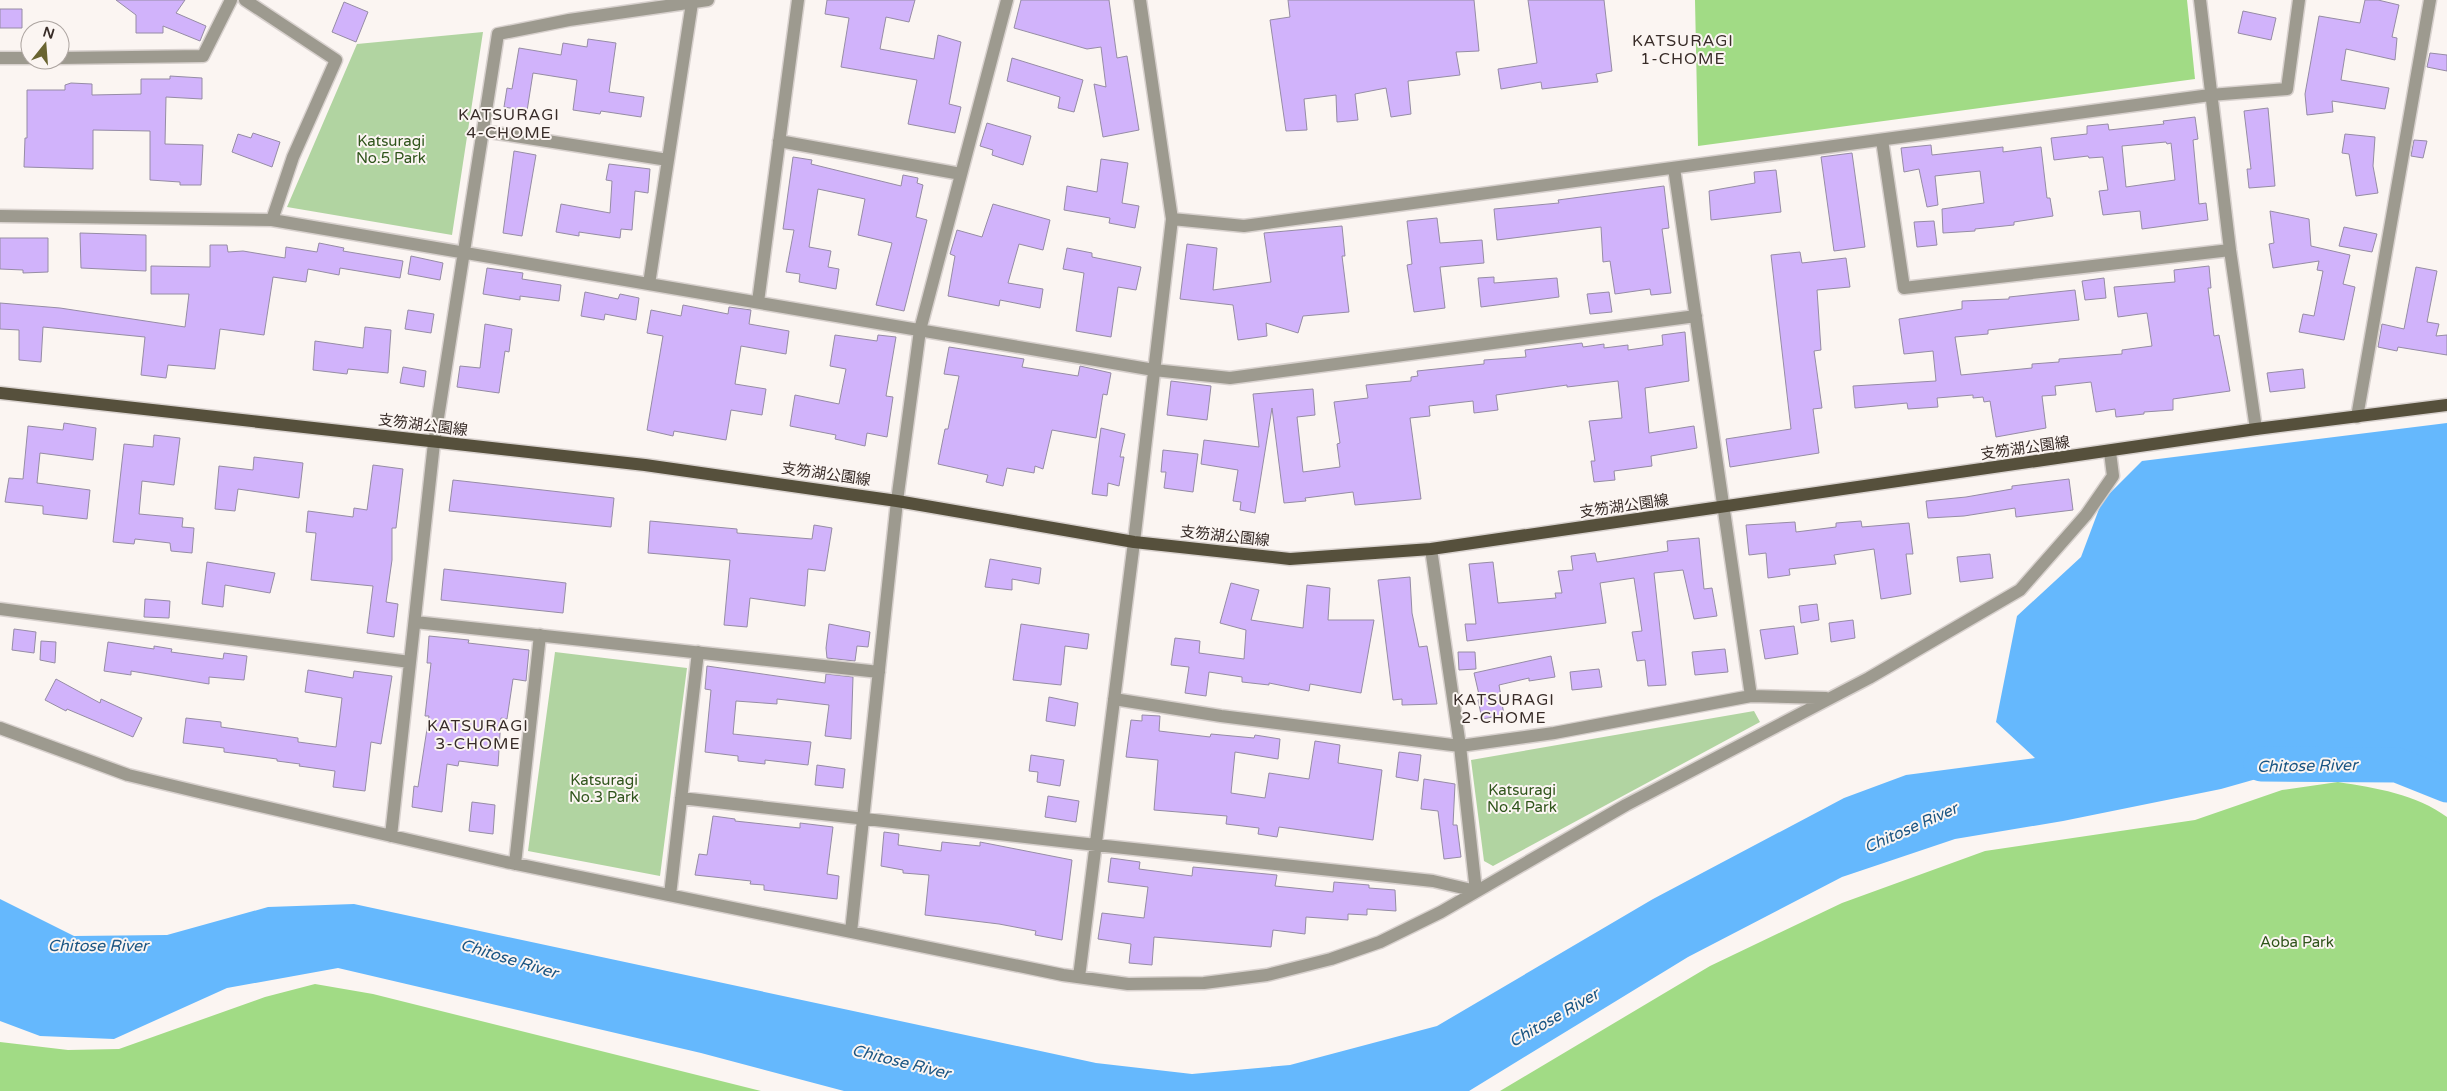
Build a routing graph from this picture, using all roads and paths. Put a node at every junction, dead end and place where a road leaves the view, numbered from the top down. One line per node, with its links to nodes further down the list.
1 (231, 0): 13 (street)
2 (245, 0): 23 (street)
3 (708, 0): 10 (street)
4 (798, 0): 17 (street)
5 (1007, 0): 20 (street)
6 (1140, 0): 22 (street)
7 (2200, 0): 14 (street)
8 (2299, 0): 14 (street)
9 (2430, 0): 33 (street)
10 (692, 3): 15 (street); 18 (street)
11 (0, 58): 12 (street)
12 (20, 58)
13 (70, 58)
14 (2210, 96): 16 (street); 24 (street)
15 (482, 131): 18 (street); 25 (street)
16 (1882, 140): 19 (street); 24 (street)
17 (779, 141): 20 (street); 27 (street)
18 (668, 160): 26 (street)
19 (1674, 168): 22 (street); 28 (street)
20 (961, 174): 29 (street)
21 (0, 216): 23 (street)
22 (1172, 219): 30 (street)
23 (272, 220): 25 (street)
24 (2230, 250): 34 (street)
25 (463, 252): 26 (street); 35 (street)
26 (649, 284): 27 (street)
27 (758, 302): 29 (street)
28 (1696, 316): 30 (street); 38 (street)
29 (920, 330): 30 (street); 37 (street)
30 (1154, 370): 39 (street)
31 (0, 393): 35 (main road, 支笏湖公園線)
32 (2447, 405): 33 (main road, 支笏湖公園線)
33 (2357, 417): 34 (main road, 支笏湖公園線)
34 (2256, 429): 36 (main road, 支笏湖公園線)
35 (434, 443): 37 (main road, 支笏湖公園線); 42 (street)
36 (2110, 452): 38 (main road, 支笏湖公園線); 49 (street)
37 (897, 501): 39 (main road, 支笏湖公園線); 46 (street)
38 (1725, 508): 40 (main road, 支笏湖公園線); 47 (street)
39 (1134, 542): 40 (main road, 支笏湖公園線); 48 (street)
40 (1431, 549): 51 (street)
41 (0, 609): 45 (street)
42 (415, 622): 43 (street); 45 (street)
43 (540, 635): 44 (street); 56 (street)
44 (698, 652): 46 (street); 52 (street)
45 (410, 662): 54 (street)
46 (879, 672): 53 (street)
47 (1751, 696): 49 (street); 51 (street)
48 (1114, 698): 51 (street); 55 (street)
49 (1828, 698): 57 (street)
50 (0, 728): 54 (street)
51 (1460, 746): 57 (street)
52 (682, 798): 53 (street); 58 (street)
53 (863, 818): 55 (street); 59 (street)
54 (392, 836): 56 (street)
55 (1096, 845): 57 (street); 60 (street)
56 (515, 864): 58 (street)
57 (1476, 891): 60 (street)
58 (670, 895): 59 (street)
59 (851, 932): 60 (street)
60 (1079, 977)

